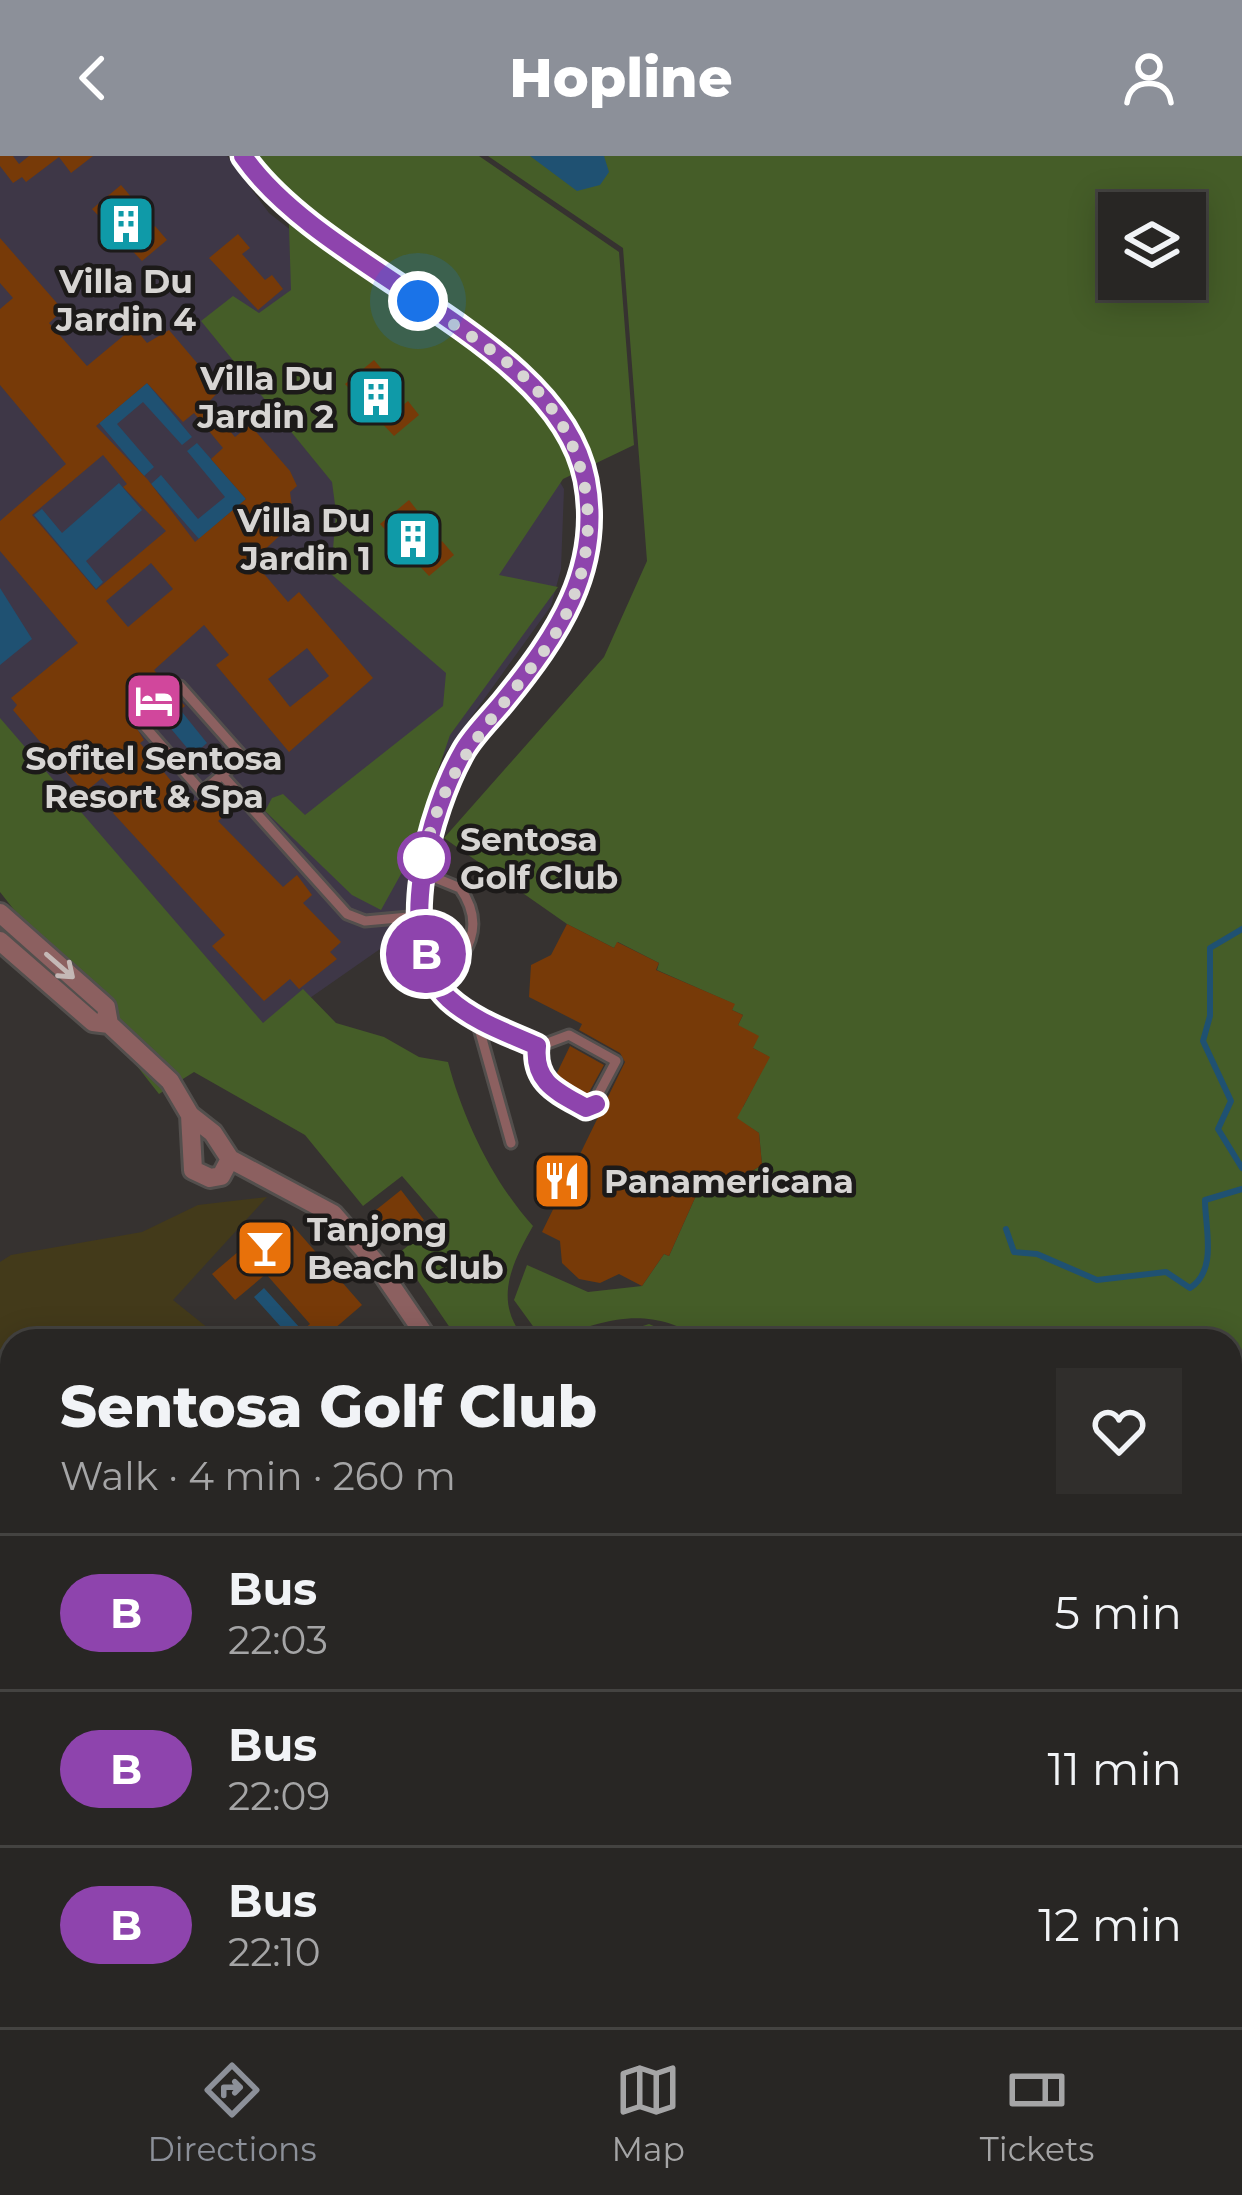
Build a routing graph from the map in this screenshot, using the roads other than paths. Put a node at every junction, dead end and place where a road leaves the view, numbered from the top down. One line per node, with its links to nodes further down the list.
1 (243, 156): 5 (street)
2 (173, 692): 4 (lane)
3 (148, 714): 4 (lane)
4 (222, 775): 7 (lane)
5 (421, 872): 7 (street); 9 (lane)
6 (0, 913): 11 (street, one-way to 11)
7 (420, 916): 9 (street)
8 (0, 941): 11 (street)
9 (434, 979): 10 (street)
10 (476, 1018): 12 (street); 14 (lane)
11 (109, 1024): 13 (street)
12 (537, 1046): 12 (lane)
13 (190, 1115): 15 (street); 15 (street)
14 (511, 1143)
15 (230, 1159): 16 (street)
16 (421, 1329)

